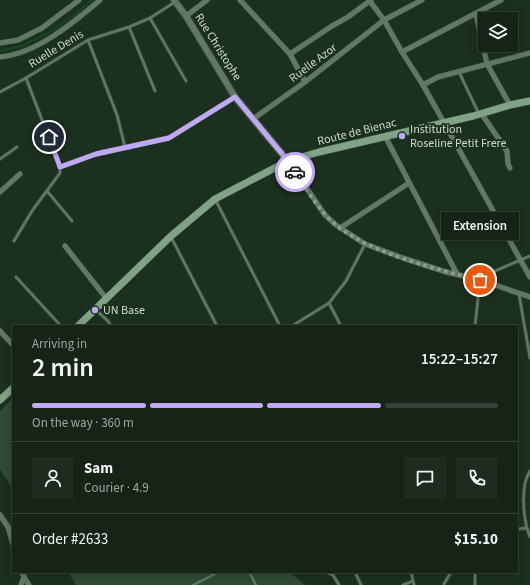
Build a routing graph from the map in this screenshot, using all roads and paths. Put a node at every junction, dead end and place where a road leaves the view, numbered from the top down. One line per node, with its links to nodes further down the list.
1 (79, 0): 15 (street)
2 (100, 0): 19 (street)
3 (206, 0): 10 (street)
4 (240, 0): 18 (street)
5 (369, 0): 12 (street); 18 (street)
6 (422, 0): 12 (street, Ruelle Azor)
7 (502, 0): 9 (street)
8 (175, 1): 10 (street, Rue Christophe); 11 (lane, Ruelle Denis)
9 (476, 14): 16 (street); 20 (street)
10 (186, 16): 28 (street, Rue Christophe)
11 (150, 18): 13 (lane, Ruelle Denis); 23 (lane)
12 (384, 20): 16 (street); 24 (street, Ruelle Azor)
13 (129, 27): 14 (lane, Ruelle Denis); 26 (lane)
14 (88, 40): 22 (lane, Ruelle Denis); 36 (lane)
15 (0, 43)
16 (402, 52): 25 (street)
17 (530, 53): 20 (street)
18 (290, 54): 24 (street)
19 (0, 57)
20 (487, 64): 21 (street); 30 (street)
21 (459, 71): 25 (street); 31 (lane)
22 (26, 78): 27 (lane); 39 (lane, Ruelle Denis)
23 (186, 81)
24 (305, 82): 32 (street, Ruelle Azor)
25 (423, 85): 33 (street)
26 (154, 91)
27 (0, 92)
28 (235, 97): 32 (street, Rue Christophe); 36 (street)
29 (530, 101): 30 (main road, Route de Bienac)
30 (510, 105): 31 (main road, Route de Bienac)
31 (480, 114): 33 (main road, Route de Bienac); 40 (street)
32 (253, 119): 38 (street, Rue Christophe)
33 (444, 122): 34 (main road, Route de Bienac); 53 (street)
34 (385, 136): 38 (main road, Route de Bienac); 42 (street)
35 (17, 147): 37 (lane)
36 (125, 148): 39 (street)
37 (0, 159)
38 (288, 161): 45 (main road, Route de Bienac); 47 (street)
39 (60, 167): 43 (lane)
40 (510, 168)
41 (20, 174): 44 (street)
42 (409, 183): 47 (street); 54 (street)
43 (47, 191): 46 (lane); 49 (lane)
44 (0, 192)
45 (215, 199): 48 (main road, Route de Bienac); 67 (lane)
46 (72, 221)
47 (340, 228): 50 (street)
48 (171, 236): 60 (main road, Route de Bienac); 66 (lane)
49 (14, 241)
50 (365, 244): 54 (street); 61 (lane)
51 (65, 246): 60 (street)
52 (530, 256): 53 (lane)
53 (520, 261): 56 (street); 57 (lane)
54 (457, 274): 57 (street)
55 (16, 277): 63 (lane)
56 (530, 277)
57 (480, 280): 58 (street); 70 (lane)
58 (519, 293): 59 (street); 73 (lane)
59 (530, 297)
60 (106, 298): 62 (main road, Route de Bienac)
61 (328, 303): 68 (lane); 69 (lane)
62 (96, 310): 64 (main road, Route de Bienac); 65 (lane)
63 (60, 325)
64 (79, 325)
65 (110, 325)
66 (216, 325)
67 (279, 325)
68 (294, 325)
69 (341, 325)
70 (475, 325)
71 (0, 331): 72 (street)
72 (12, 344)
73 (530, 358)
74 (12, 389): 75 (main road)
75 (0, 400)
76 (530, 471): 78 (lane)
77 (0, 515): 81 (street)
78 (526, 528): 79 (lane); 80 (lane)
79 (518, 529)
80 (530, 537)
81 (12, 541)
82 (217, 573): 94 (lane)
83 (250, 573): 95 (lane)
84 (333, 573): 96 (lane)
85 (355, 573): 97 (lane)
86 (411, 573): 90 (lane)
87 (450, 573): 91 (lane)
88 (475, 573): 100 (lane)
89 (23, 575): 92 (street); 93 (street)
90 (413, 581): 98 (lane); 99 (lane)
91 (444, 584)
92 (21, 585)
93 (29, 585)
94 (193, 585)
95 (256, 585)
96 (339, 585)
97 (361, 585)
98 (403, 585)
99 (414, 585)
100 (475, 585)

